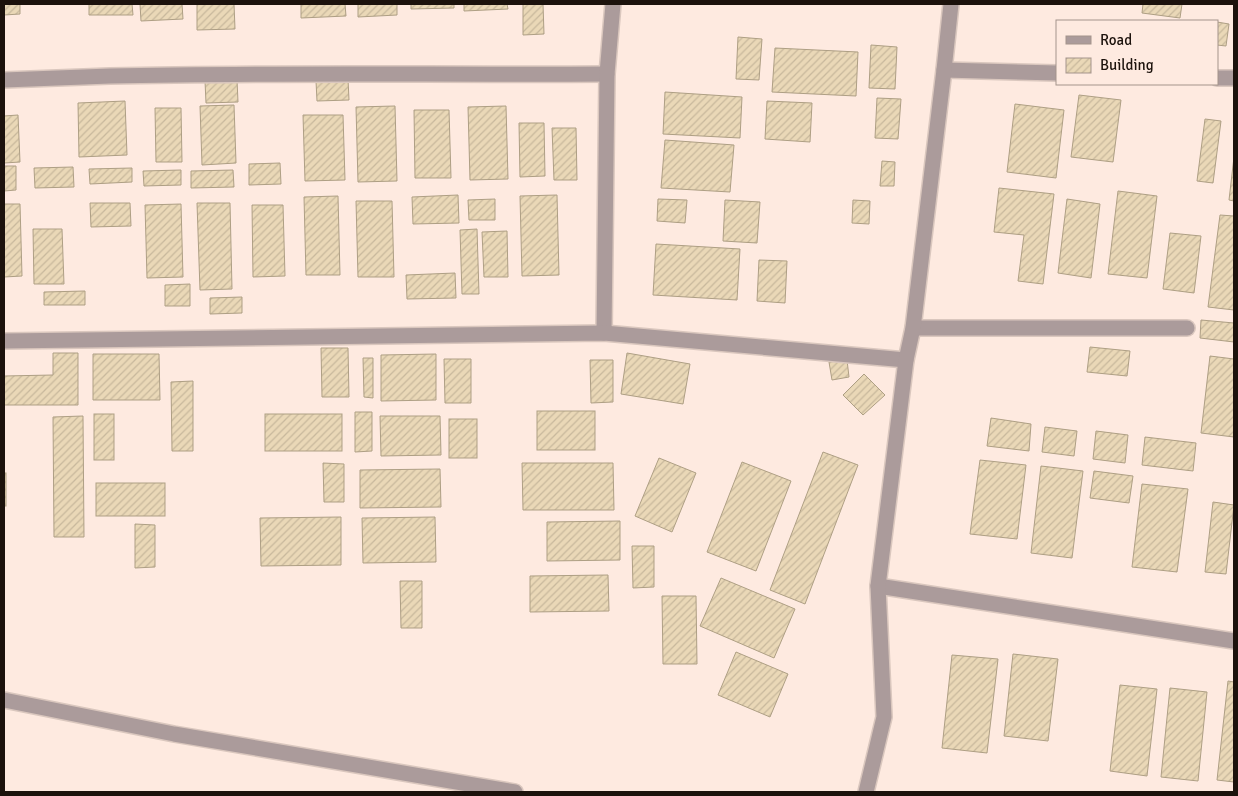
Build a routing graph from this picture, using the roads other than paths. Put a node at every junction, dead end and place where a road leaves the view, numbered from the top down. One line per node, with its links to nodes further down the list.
1 (613, 4): 5 (street)
2 (951, 4): 3 (street)
3 (944, 70): 4 (street); 9 (street)
4 (1056, 73)
5 (607, 74): 8 (street); 11 (street)
6 (1218, 78): 7 (street)
7 (1232, 78)
8 (4, 80)
9 (913, 328): 10 (street); 13 (street)
10 (1187, 328)
11 (604, 333): 12 (street); 13 (street)
12 (4, 341)
13 (906, 360): 14 (street)
14 (878, 586): 15 (street); 18 (street)
15 (1234, 641)
16 (4, 700): 17 (street)
17 (515, 792)
18 (866, 792)

